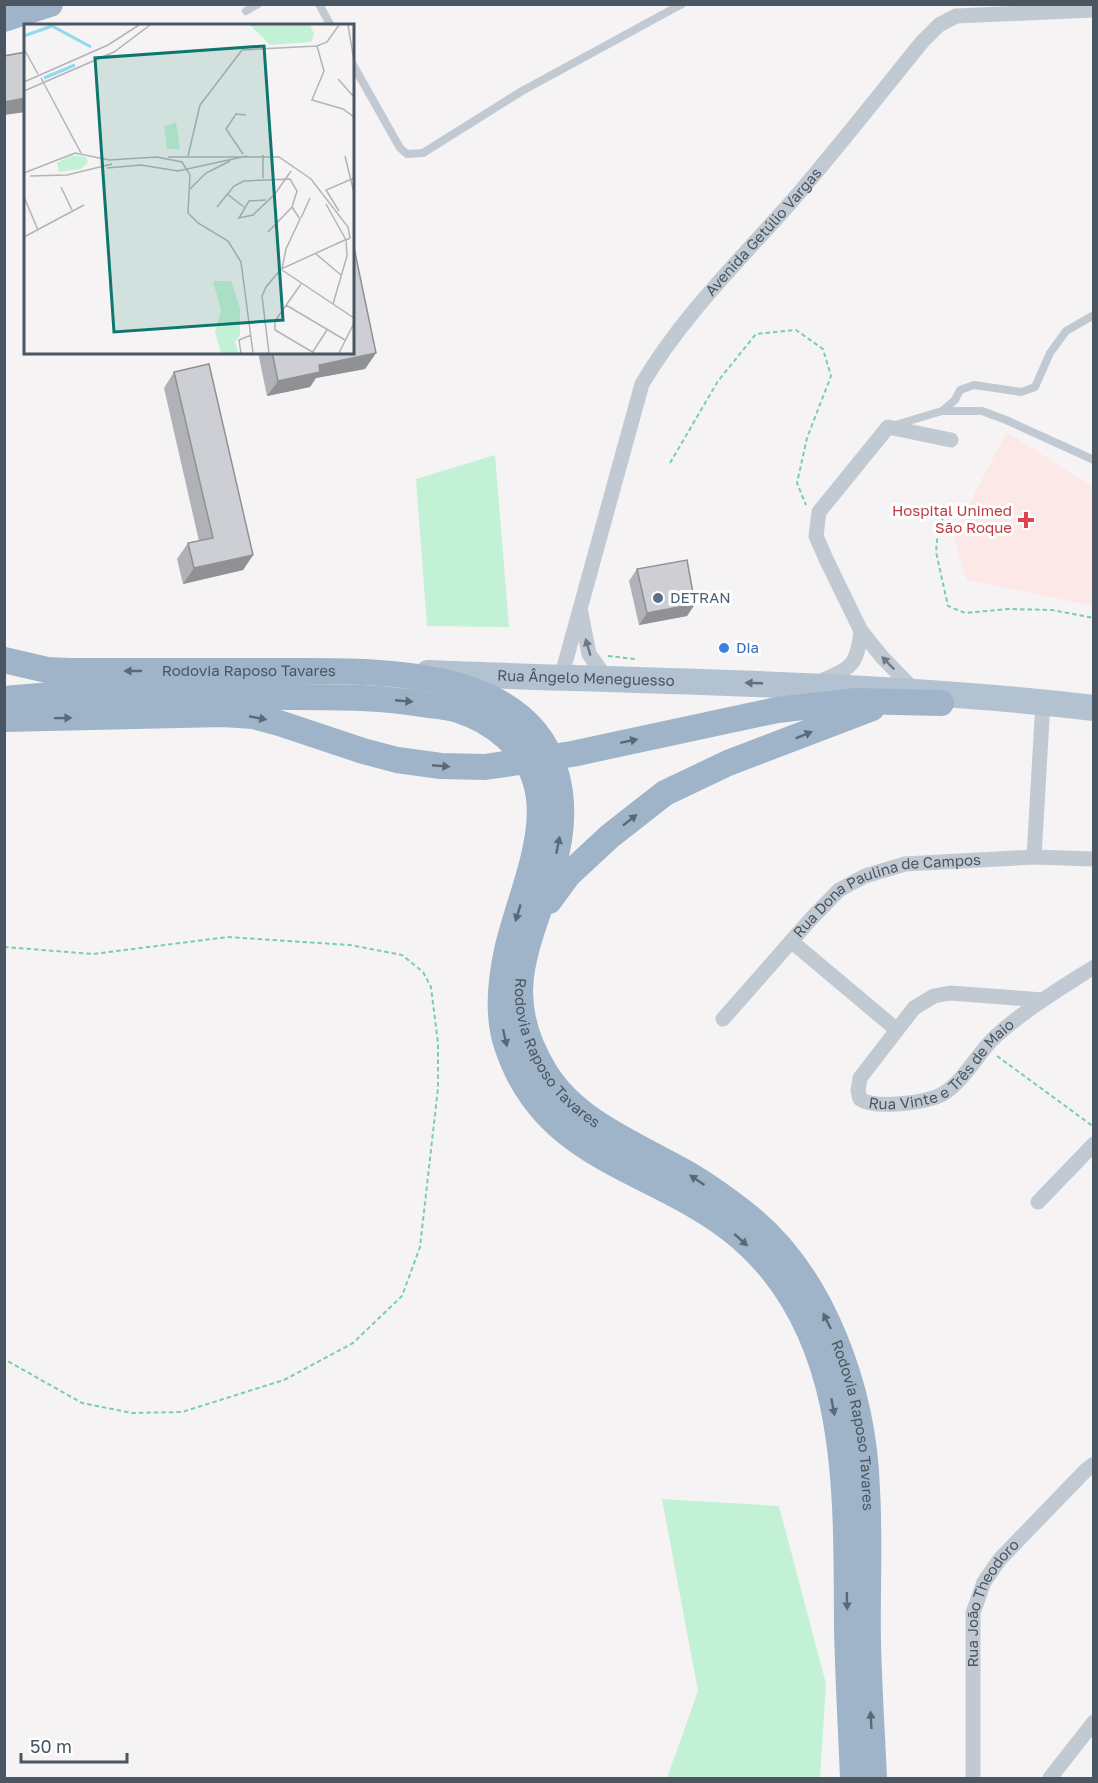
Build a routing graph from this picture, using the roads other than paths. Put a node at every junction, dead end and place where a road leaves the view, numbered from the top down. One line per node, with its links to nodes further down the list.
1 (50, 4): 7 (highway)
2 (258, 4): 6 (lane)
3 (319, 4): 8 (lane)
4 (682, 4): 9 (lane)
5 (1090, 8): 15 (street, Avenida Getúlio Vargas)
6 (246, 11)
7 (4, 19)
8 (330, 24)
9 (354, 67)
10 (1094, 315): 11 (lane)
11 (942, 411): 12 (lane); 14 (lane)
12 (888, 428): 13 (street); 16 (street)
13 (951, 440)
14 (1094, 460)
15 (580, 610): 19 (street, Avenida Getúlio Vargas); 20 (street, Avenida Getúlio Vargas, one-way to 15)
16 (861, 632): 21 (street); 22 (street, one-way to 16)
17 (4, 660): 18 (highway, Rodovia Raposo Tavares, one-way to 17)
18 (359, 672): 19 (main road, Rua Ângelo Meneguesso); 32 (highway, Rodovia Raposo Tavares, one-way to 18)
19 (561, 678): 20 (main road, Rua Ângelo Meneguesso)
20 (607, 679): 21 (main road, Rua Ângelo Meneguesso, one-way to 20)
21 (812, 685): 22 (main road, Rua Ângelo Meneguesso)
22 (916, 692): 27 (main road, Rua Ângelo Meneguesso)
23 (4, 699): 42 (highway, Rodovia Raposo Tavares, one-way to 42)
24 (885, 702): 25 (highway); 28 (highway, one-way to 24); 32 (highway, one-way to 24)
25 (941, 704): 27 (main road)
26 (1094, 708): 27 (main road)
27 (1043, 709): 29 (main road); 30 (street)
28 (4, 719)
29 (1094, 724)
30 (1034, 857): 31 (street, Rua Dona Paulina de Campos); 33 (street, Rua Dona Paulina de Campos)
31 (1094, 859)
32 (534, 924): 43 (highway, Rodovia Raposo Tavares, one-way to 32)
33 (791, 941): 36 (street, Rua Dona Paulina de Campos); 37 (street)
34 (1094, 967): 35 (street, Rua Vinte e Três de Maio)
35 (1042, 1000): 37 (street, Rua Vinte e Três de Maio); 37 (street, Rua Vinte e Três de Maio)
36 (723, 1019)
37 (897, 1030)
38 (1094, 1144): 39 (street)
39 (1038, 1202)
40 (1094, 1464): 44 (street, Rua João Theodoro)
41 (1094, 1722): 45 (street)
42 (854, 1779)
43 (874, 1779)
44 (973, 1779)
45 (1050, 1779)

